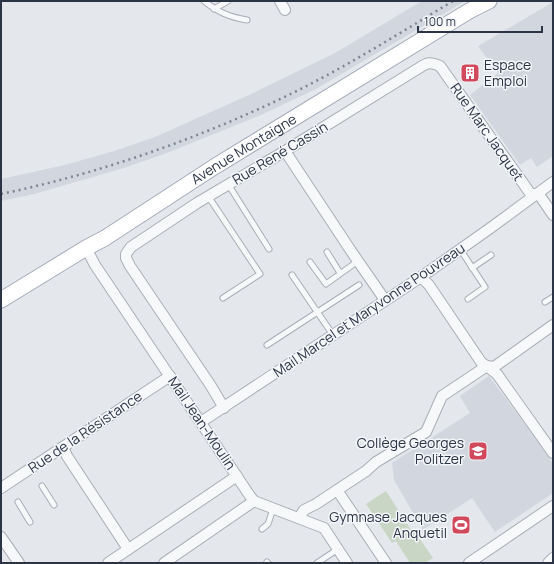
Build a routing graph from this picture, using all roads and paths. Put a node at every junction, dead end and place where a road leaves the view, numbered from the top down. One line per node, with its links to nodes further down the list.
1 (204, 1): 4 (lane)
2 (228, 1): 4 (lane)
3 (489, 1): 13 (main road, Avenue Montaigne)
4 (214, 9): 5 (lane)
5 (247, 20)
6 (440, 66): 7 (street, Rue René Cassin); 10 (street, Rue Marc Jacquet)
7 (285, 150): 9 (street, Rue René Cassin); 19 (street)
8 (553, 182): 10 (street, Mail Marcel et Maryvonne Pouvreau)
9 (228, 184): 11 (street, Rue René Cassin); 14 (lane)
10 (535, 195): 12 (street, Rue Marc Jacquet); 15 (street, Mail Marcel et Maryvonne Pouvreau)
11 (208, 196): 17 (street, Rue René Cassin); 27 (lane)
12 (553, 215)
13 (86, 248): 29 (main road, Avenue Montaigne); 37 (street, Mail Jean-Moulin)
14 (269, 249)
15 (460, 249): 21 (lane); 24 (street, Mail Marcel et Maryvonne Pouvreau)
16 (327, 252): 22 (lane)
17 (126, 254): 38 (street, Mail Jean-Moulin)
18 (491, 255): 21 (lane)
19 (358, 261): 22 (lane); 30 (street)
20 (310, 262): 22 (lane)
21 (472, 268): 28 (lane)
22 (340, 274)
23 (292, 275): 32 (lane)
24 (421, 277): 30 (street, Mail Marcel et Maryvonne Pouvreau); 36 (street)
25 (359, 285): 32 (lane)
26 (553, 297): 31 (lane)
27 (223, 298)
28 (468, 299)
29 (1, 300)
30 (385, 300): 34 (street, Mail Marcel et Maryvonne Pouvreau)
31 (545, 302)
32 (318, 312): 34 (lane); 35 (lane)
33 (553, 325): 36 (street)
34 (333, 335): 38 (street, Mail Marcel et Maryvonne Pouvreau)
35 (267, 345)
36 (487, 366): 41 (street); 45 (street)
37 (170, 376): 39 (street, Mail Jean-Moulin); 40 (street, Rue de la Résistance)
38 (224, 408): 39 (street, Mail Marcel et Maryvonne Pouvreau)
39 (201, 422): 42 (street, Mail Jean-Moulin)
40 (63, 447): 44 (street, Rue de la Résistance); 57 (street)
41 (553, 453)
42 (237, 476): 46 (street, Mail Jean-Moulin); 57 (street)
43 (42, 486): 49 (lane)
44 (1, 488)
45 (337, 490): 48 (street); 64 (street)
46 (254, 501): 51 (street); 61 (street)
47 (18, 502): 53 (lane)
48 (316, 504): 52 (street); 54 (street)
49 (54, 505)
50 (553, 506): 65 (street)
51 (273, 509): 52 (street); 55 (lane)
52 (300, 518): 54 (street)
53 (30, 522)
54 (313, 524): 58 (street)
55 (262, 530)
56 (1, 537): 59 (street)
57 (128, 549): 60 (street)
58 (338, 549): 62 (lane); 63 (street)
59 (18, 563)
60 (108, 563)
61 (164, 563)
62 (317, 563)
63 (347, 563)
64 (386, 563)
65 (469, 563)

